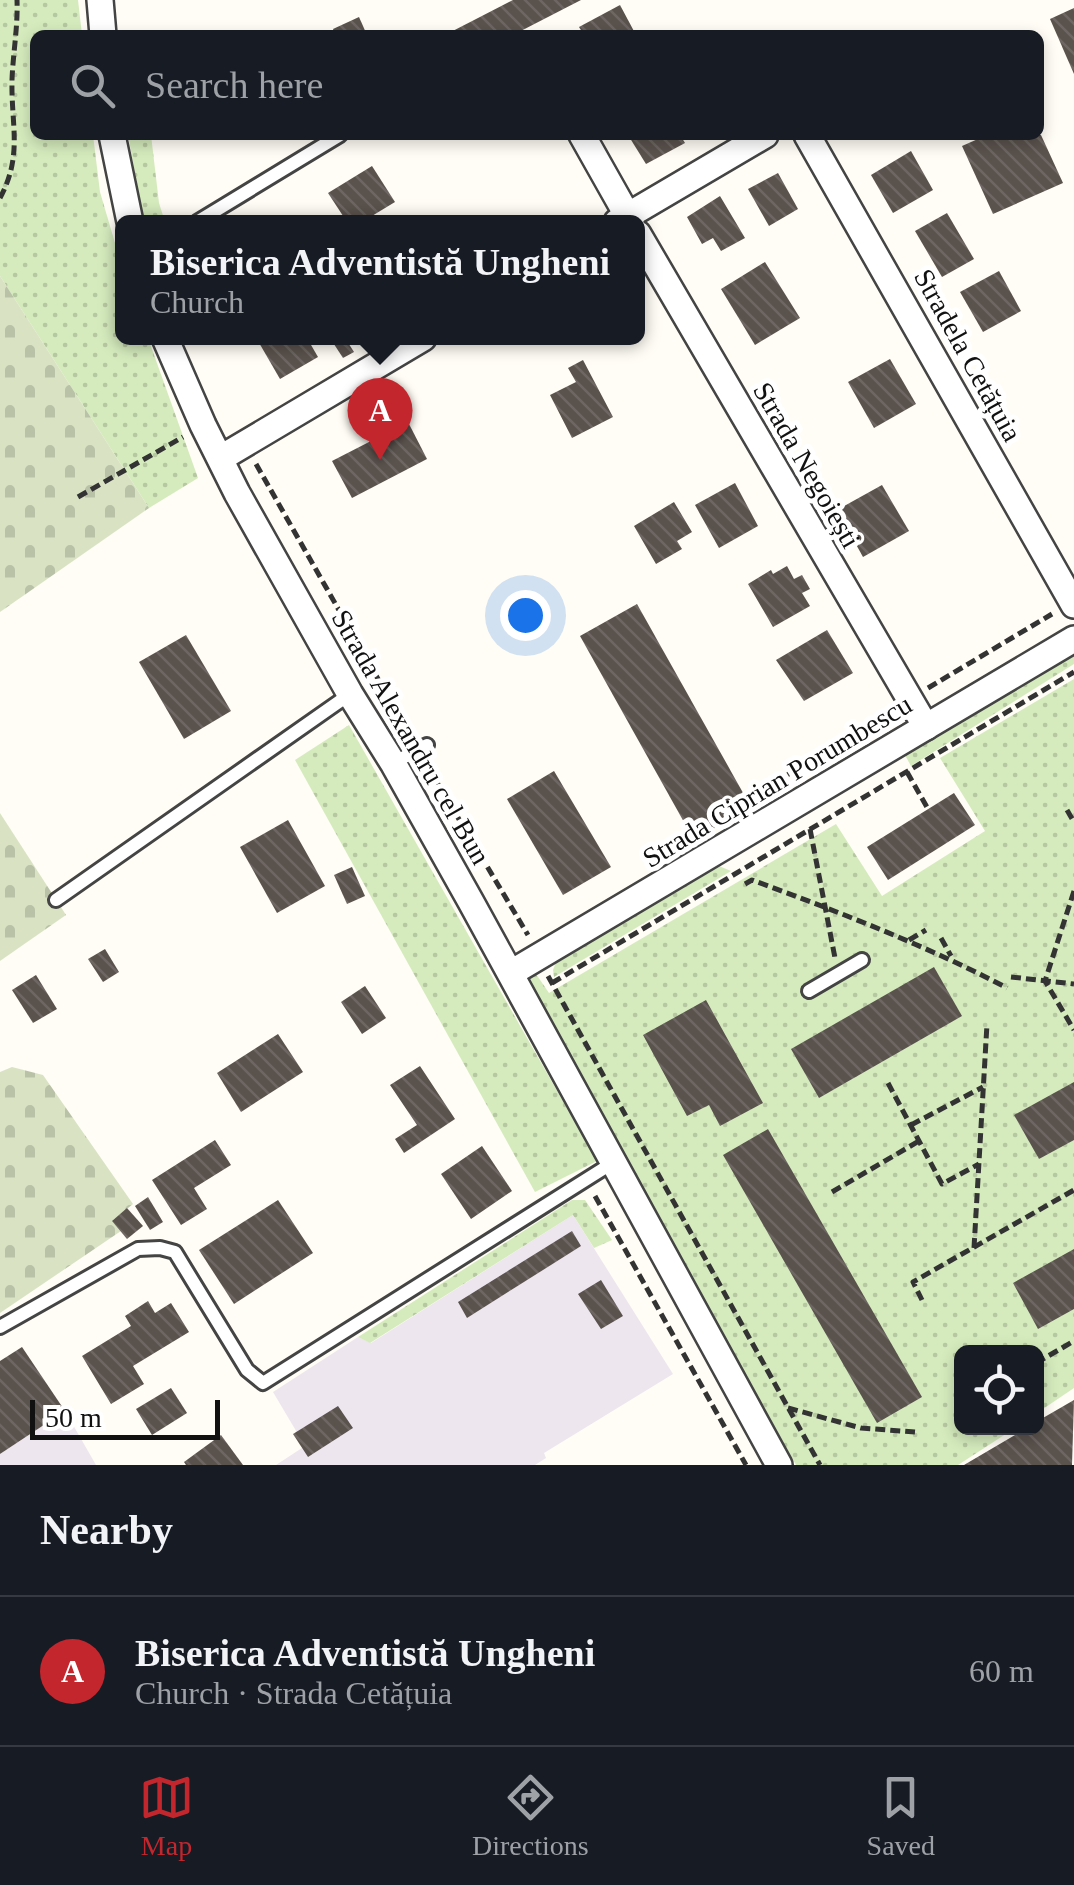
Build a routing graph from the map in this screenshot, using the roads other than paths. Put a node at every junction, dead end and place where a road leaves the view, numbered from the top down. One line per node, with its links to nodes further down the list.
1 (100, 0): 2 (street)
2 (103, 30)
3 (113, 140): 8 (street)
4 (332, 140): 9 (lane)
5 (585, 140): 10 (street, Strada Negoiești)
6 (757, 140): 11 (street)
7 (812, 140): 16 (street, Stradela Cetățuia)
8 (129, 215)
9 (209, 215)
10 (623, 215)
11 (642, 215)
12 (645, 253): 19 (street, Strada Negoiești)
13 (168, 345): 15 (street, Strada Alexandru cel Bun)
14 (411, 345): 15 (street)
15 (221, 458): 18 (street, Strada Alexandru cel Bun)
16 (1074, 605)
17 (1074, 639): 19 (street, Strada Ciprian Porumbescu)
18 (350, 694): 21 (street, Strada Alexandru cel Bun); 22 (lane)
19 (926, 727): 24 (street, Strada Ciprian Porumbescu)
20 (426, 746): 21 (lane)
21 (394, 763): 24 (street, Strada Alexandru cel Bun)
22 (56, 900)
23 (862, 960): 25 (lane)
24 (511, 973): 26 (street, Strada Alexandru cel Bun)
25 (808, 992)
26 (614, 1162): 27 (lane); 28 (street, Strada Alexandru cel Bun)
27 (0, 1328)
28 (779, 1465)

